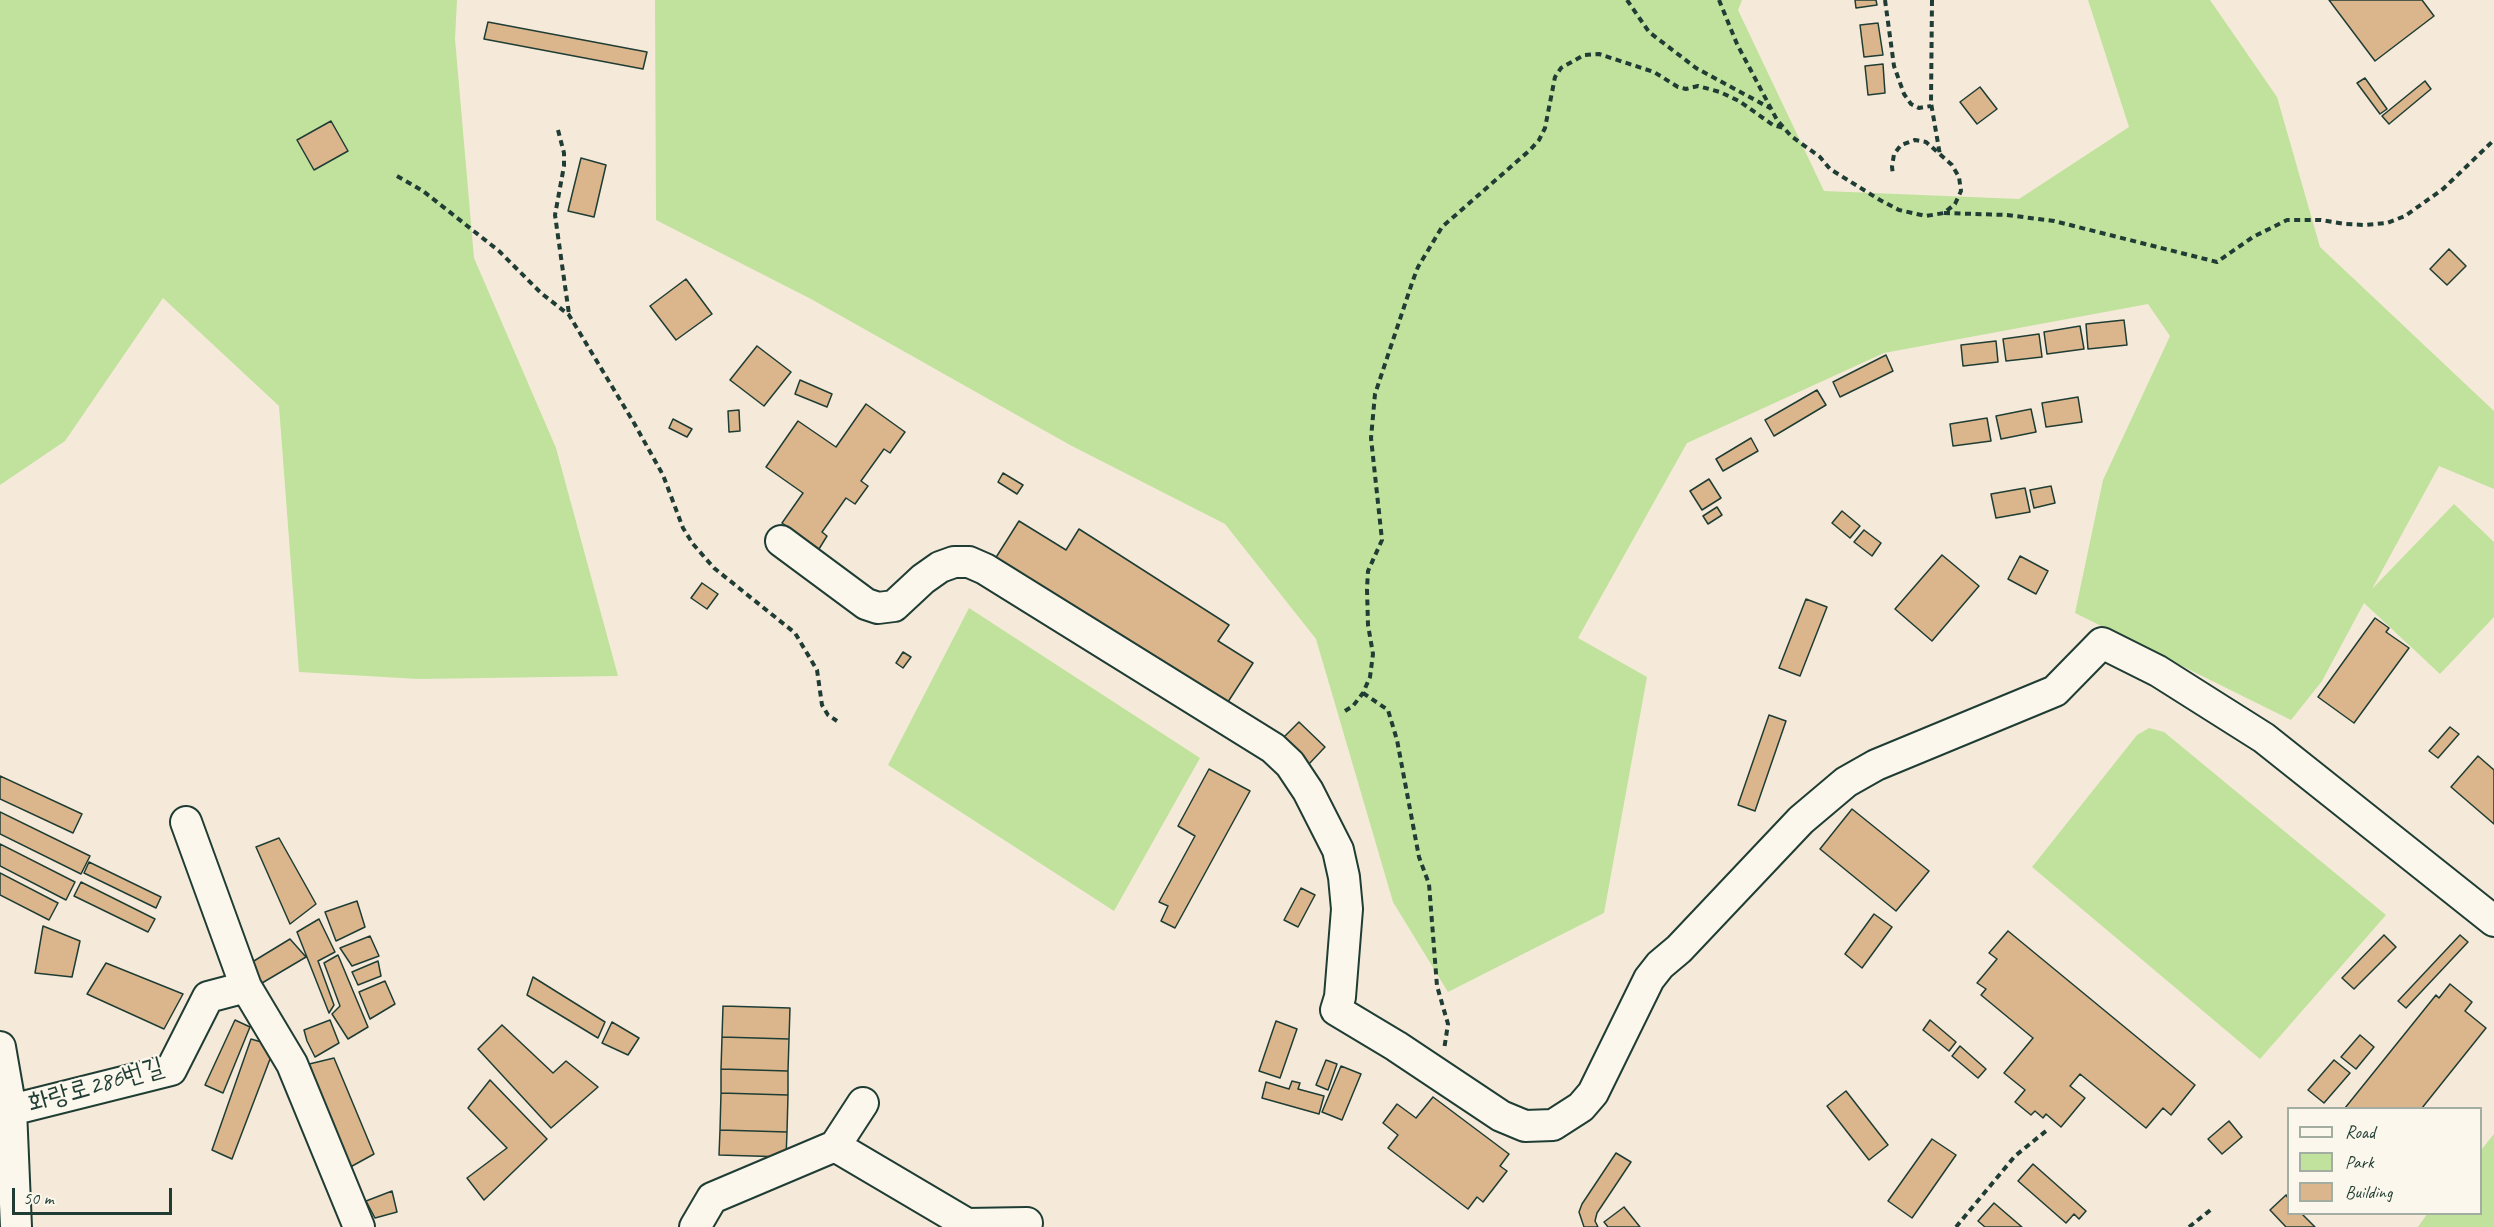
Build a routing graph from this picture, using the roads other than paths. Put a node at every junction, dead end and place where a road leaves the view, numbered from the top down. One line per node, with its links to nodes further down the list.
1 (781, 541): 3 (street)
2 (186, 822): 4 (street)
3 (2494, 921)
4 (246, 987): 7 (street, 화랑로286번길); 12 (street)
5 (0, 1047): 7 (street, 화랑로286번길)
6 (863, 1103): 8 (street)
7 (11, 1110): 11 (street, 화랑로286번길)
8 (835, 1146): 10 (street); 13 (street)
9 (1027, 1223): 10 (street)
10 (967, 1226)
11 (16, 1227)
12 (359, 1227)
13 (695, 1227)

